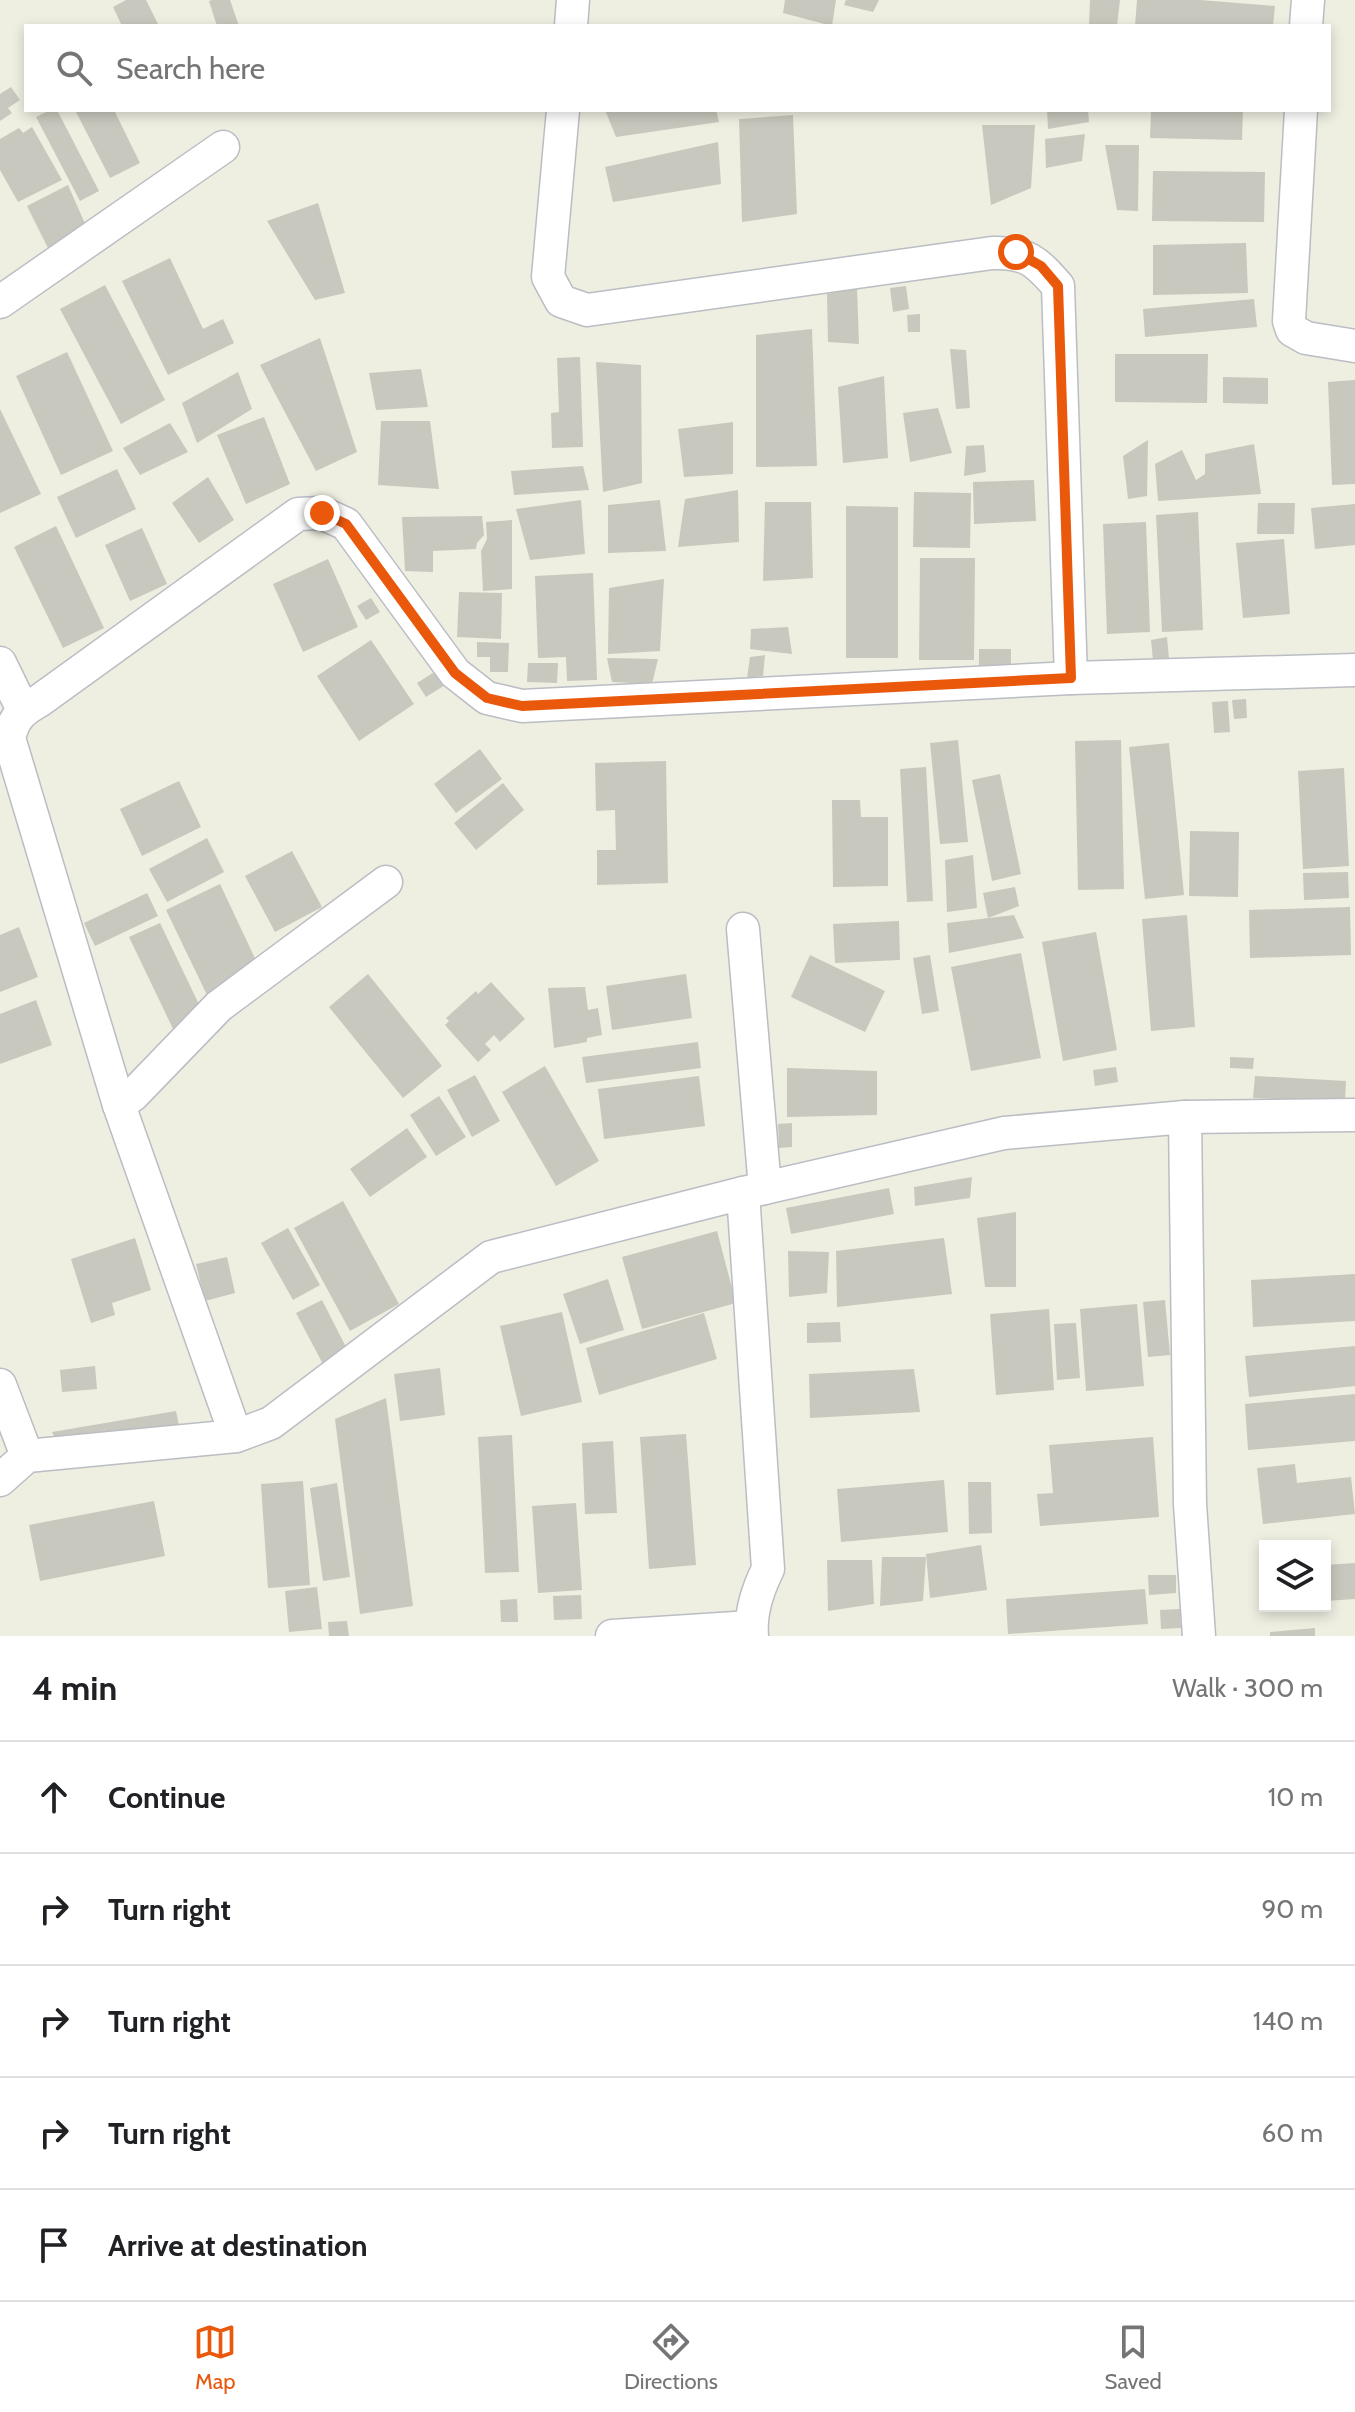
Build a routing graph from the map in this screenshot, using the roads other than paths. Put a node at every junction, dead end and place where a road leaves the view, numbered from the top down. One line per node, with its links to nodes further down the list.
1 (573, 0): 3 (street)
2 (1308, 0): 4 (street)
3 (571, 24)
4 (1306, 24)
5 (563, 112): 12 (street)
6 (1301, 112): 9 (street)
7 (223, 147): 8 (street)
8 (0, 302)
9 (1355, 346)
10 (0, 663): 13 (street)
11 (1355, 670): 12 (street)
12 (1071, 678): 13 (street)
13 (23, 710): 16 (street)
14 (386, 882): 16 (street)
15 (743, 929): 19 (street)
16 (119, 1105): 21 (street)
17 (1355, 1115): 18 (street)
18 (1185, 1117): 19 (street); 26 (street)
19 (754, 1191): 21 (street); 24 (street)
20 (0, 1385): 22 (street)
21 (236, 1436): 22 (street)
22 (27, 1456): 23 (street)
23 (0, 1480)
24 (751, 1631): 25 (street)
25 (612, 1636)
26 (1199, 1636)

